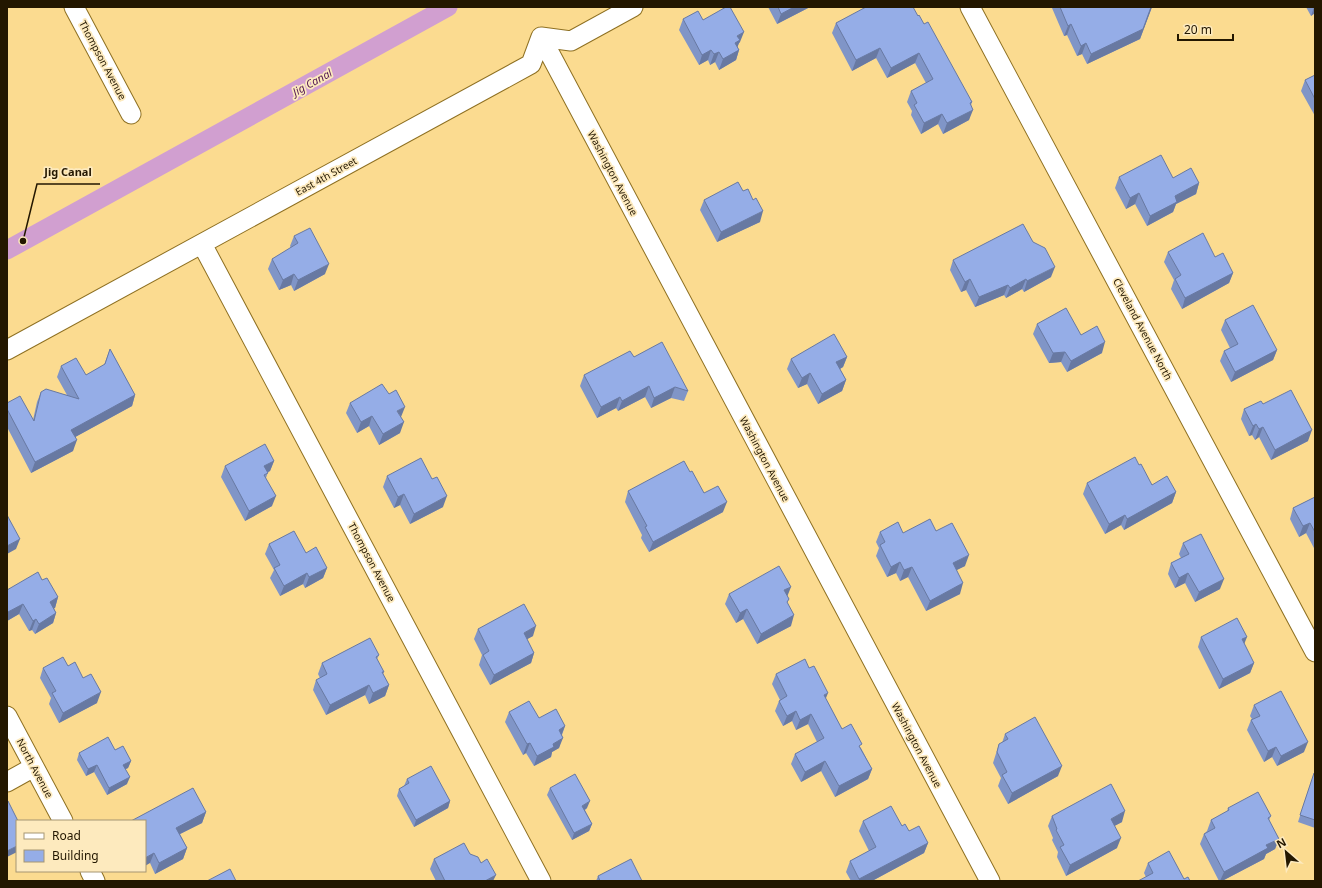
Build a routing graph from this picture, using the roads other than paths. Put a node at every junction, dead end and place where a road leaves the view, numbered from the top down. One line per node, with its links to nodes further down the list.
1 (74, 7): 5 (street, Thompson Avenue)
2 (634, 7): 4 (street)
3 (970, 7): 8 (street, Cleveland Avenue North)
4 (541, 37): 6 (street, East 4th Street); 16 (street, Washington Avenue)
5 (131, 114)
6 (202, 244): 7 (street, East 4th Street); 15 (street, Thompson Avenue)
7 (7, 350)
8 (1315, 652)
9 (7, 716): 10 (street, North Avenue)
10 (34, 767): 11 (street); 12 (street, North Avenue)
11 (7, 782)
12 (62, 820)
13 (90, 872): 14 (street)
14 (95, 881)
15 (542, 881)
16 (990, 881)

